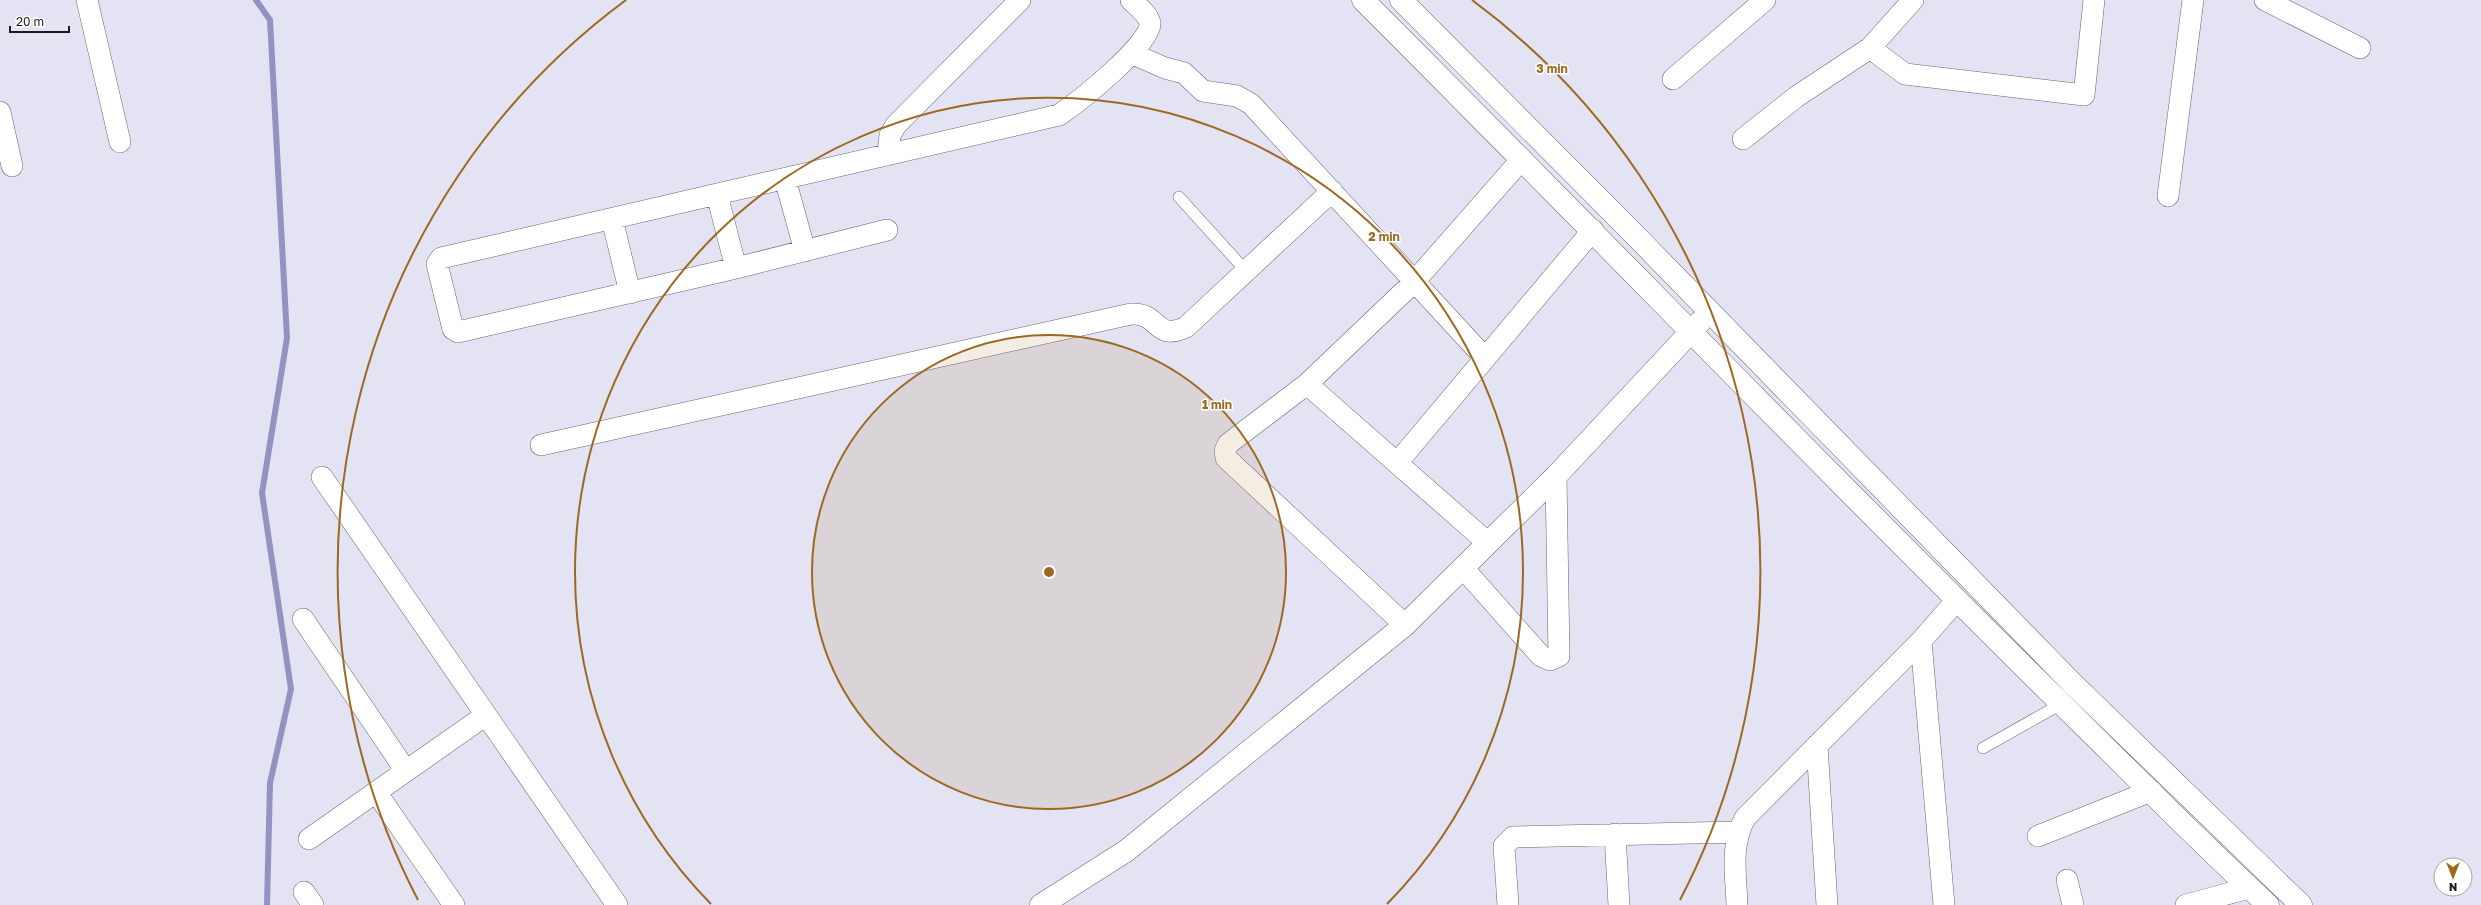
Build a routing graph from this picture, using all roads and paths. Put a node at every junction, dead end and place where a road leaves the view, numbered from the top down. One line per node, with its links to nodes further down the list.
1 (87, 0): 17 (street)
2 (1020, 0): 18 (street)
3 (1131, 0): 13 (street)
4 (1363, 0): 19 (main road)
5 (1401, 0): 34 (main road)
6 (1765, 0): 14 (street)
7 (1913, 0): 11 (street)
8 (2094, 0): 11 (street)
9 (2193, 0): 24 (street)
10 (2265, 0): 12 (street)
11 (1870, 48): 16 (street)
12 (2360, 48)
13 (1133, 54): 18 (street); 22 (street)
14 (1673, 79)
15 (0, 112): 20 (street)
16 (1743, 139)
17 (120, 142)
18 (888, 156): 21 (street)
19 (1522, 159): 28 (main road); 32 (street)
20 (12, 166)
21 (785, 179): 23 (street); 29 (street)
22 (1332, 191): 31 (street); 32 (street)
23 (717, 195): 26 (street); 30 (street)
24 (2168, 196)
25 (1179, 197): 31 (lane)
26 (612, 219): 33 (street); 33 (street)
27 (887, 230): 29 (street)
28 (1593, 230): 35 (main road); 36 (street)
29 (805, 251): 30 (street)
30 (736, 268): 33 (street)
31 (1246, 271): 38 (street)
32 (1414, 282): 36 (street); 37 (street)
33 (630, 293)
34 (1710, 311): 35 (main road); 72 (main road)
35 (1690, 333): 40 (main road); 44 (main road)
36 (1485, 358): 39 (street)
37 (1307, 384): 39 (street); 46 (street)
38 (541, 445)
39 (1397, 463): 42 (street)
40 (1556, 476): 42 (main road); 43 (street)
41 (322, 477): 49 (street)
42 (1488, 543): 43 (main road)
43 (1463, 568): 46 (main road)
44 (1956, 601): 47 (street); 48 (main road)
45 (303, 619): 52 (street)
46 (1405, 625): 63 (main road)
47 (1921, 641): 50 (street); 68 (street)
48 (2061, 704): 51 (lane); 53 (main road)
49 (486, 715): 52 (street); 62 (street)
50 (1817, 745): 55 (street); 67 (street)
51 (1983, 748)
52 (406, 771): 54 (street)
53 (2150, 791): 57 (street); 60 (main road)
54 (376, 792): 58 (street); 61 (street)
55 (1737, 832): 56 (street); 66 (street)
56 (1615, 834): 64 (street); 65 (street)
57 (2038, 836)
58 (309, 839)
59 (2067, 880): 69 (street)
60 (2250, 888): 70 (street); 71 (main road)
61 (454, 905)
62 (617, 905)
63 (1041, 905)
64 (1508, 905)
65 (1619, 905)
66 (1737, 905)
67 (1826, 905)
68 (1944, 905)
69 (2073, 905)
70 (2186, 905)
71 (2268, 905)
72 (2301, 905)

